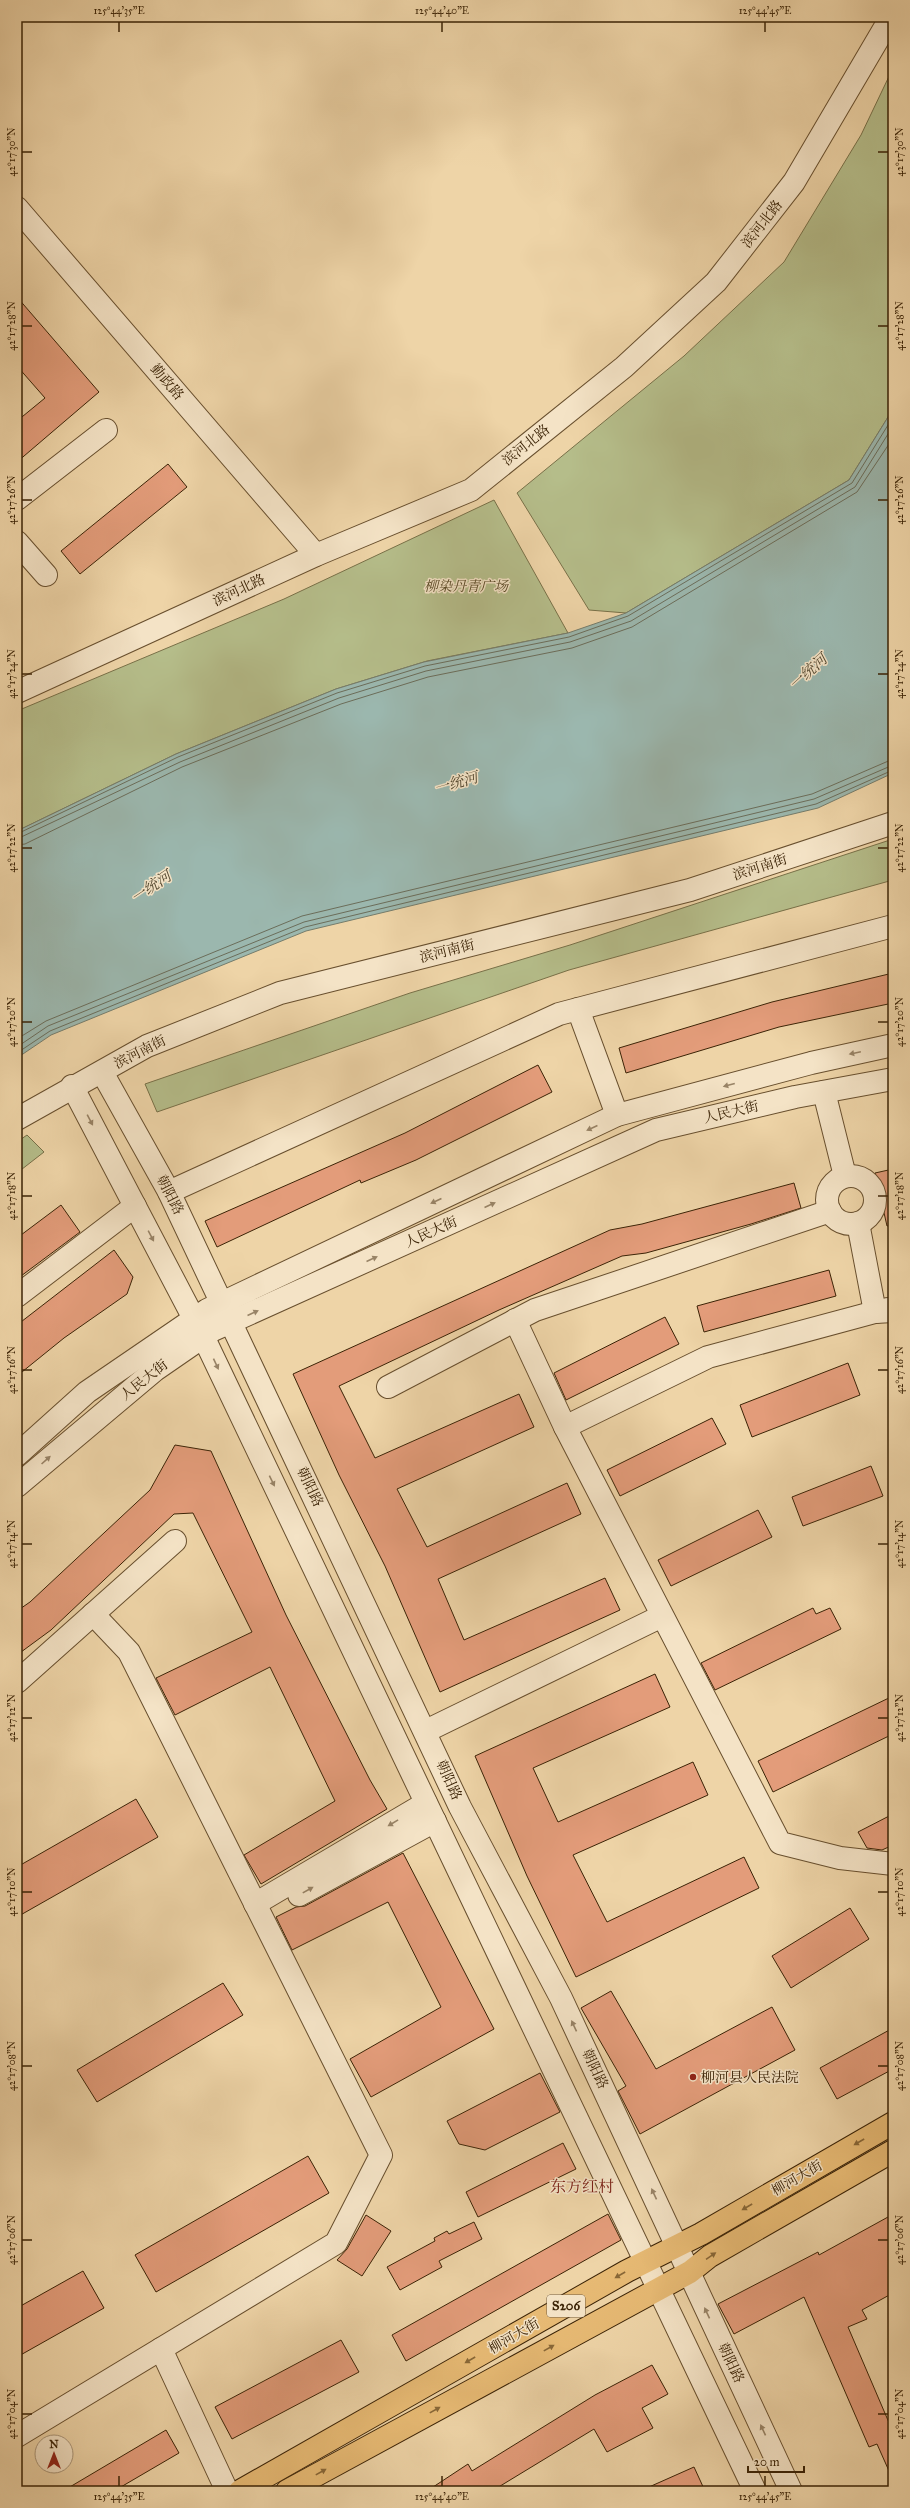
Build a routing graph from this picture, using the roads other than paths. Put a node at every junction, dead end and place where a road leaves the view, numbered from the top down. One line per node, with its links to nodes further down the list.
1 (891, 17): 6 (street, 滨河北路)
2 (17, 208): 6 (street, 勤政路)
3 (106, 430): 4 (street)
4 (17, 499)
5 (17, 542): 7 (street)
6 (316, 555): 8 (street, 滨河北路)
7 (46, 574)
8 (17, 692)
9 (893, 823): 13 (street, 滨河南街)
10 (893, 926): 11 (street)
11 (578, 1009): 17 (street); 20 (street)
12 (893, 1045): 17 (street, 人民大街, one-way to 17)
13 (102, 1072): 15 (street, 滨河南街); 20 (street, 朝阳路)
14 (893, 1079): 16 (street, 人民大街)
15 (72, 1086): 18 (street, 滨河南街); 21 (street, one-way to 21)
16 (824, 1092): 19 (street); 28 (street, 人民大街, one-way to 16)
17 (617, 1115): 25 (street, 人民大街, one-way to 25)
18 (17, 1119)
19 (844, 1176): 22 (street); 23 (street)
20 (169, 1192): 25 (street, 朝阳路)
21 (135, 1206): 24 (street); 29 (street, one-way to 29)
22 (830, 1211): 23 (street); 27 (street)
23 (875, 1213): 26 (street)
24 (17, 1296)
25 (222, 1303): 28 (street, 朝阳路); 29 (street, 人民大街)
26 (887, 1310): 31 (street)
27 (515, 1320): 30 (street); 31 (street)
28 (231, 1322): 29 (street, 人民大街); 38 (street, 朝阳路)
29 (199, 1327): 32 (street, 人民大街); 33 (street, 人民大街, one-way to 29); 39 (street, one-way to 39)
30 (388, 1386)
31 (565, 1427): 36 (street)
32 (17, 1455)
33 (17, 1486)
34 (175, 1541): 35 (street)
35 (93, 1614): 37 (street); 41 (street)
36 (662, 1616): 38 (street); 40 (street)
37 (17, 1682)
38 (426, 1731): 44 (street, 朝阳路, one-way to 38)
39 (431, 1812): 41 (street); 45 (street)
40 (893, 1864)
41 (258, 1910): 48 (street)
42 (893, 2123): 44 (main road, 柳河大街 / S206, one-way to 44)
43 (893, 2151): 46 (main road, 柳河大街 / S206, one-way to 43)
44 (677, 2244): 45 (main road, 柳河大街 / S206); 46 (street, 朝阳路)
45 (646, 2263): 47 (street); 51 (main road, 柳河大街 / S206, one-way to 51)
46 (690, 2272): 47 (main road, 柳河大街 / S206); 54 (street, 朝阳路, one-way to 46)
47 (660, 2288): 52 (main road, 柳河大街 / S206, one-way to 47); 53 (street)
48 (161, 2349): 49 (street); 50 (street)
49 (17, 2436)
50 (227, 2491)
51 (240, 2491)
52 (287, 2491)
53 (755, 2491)
54 (791, 2491)

